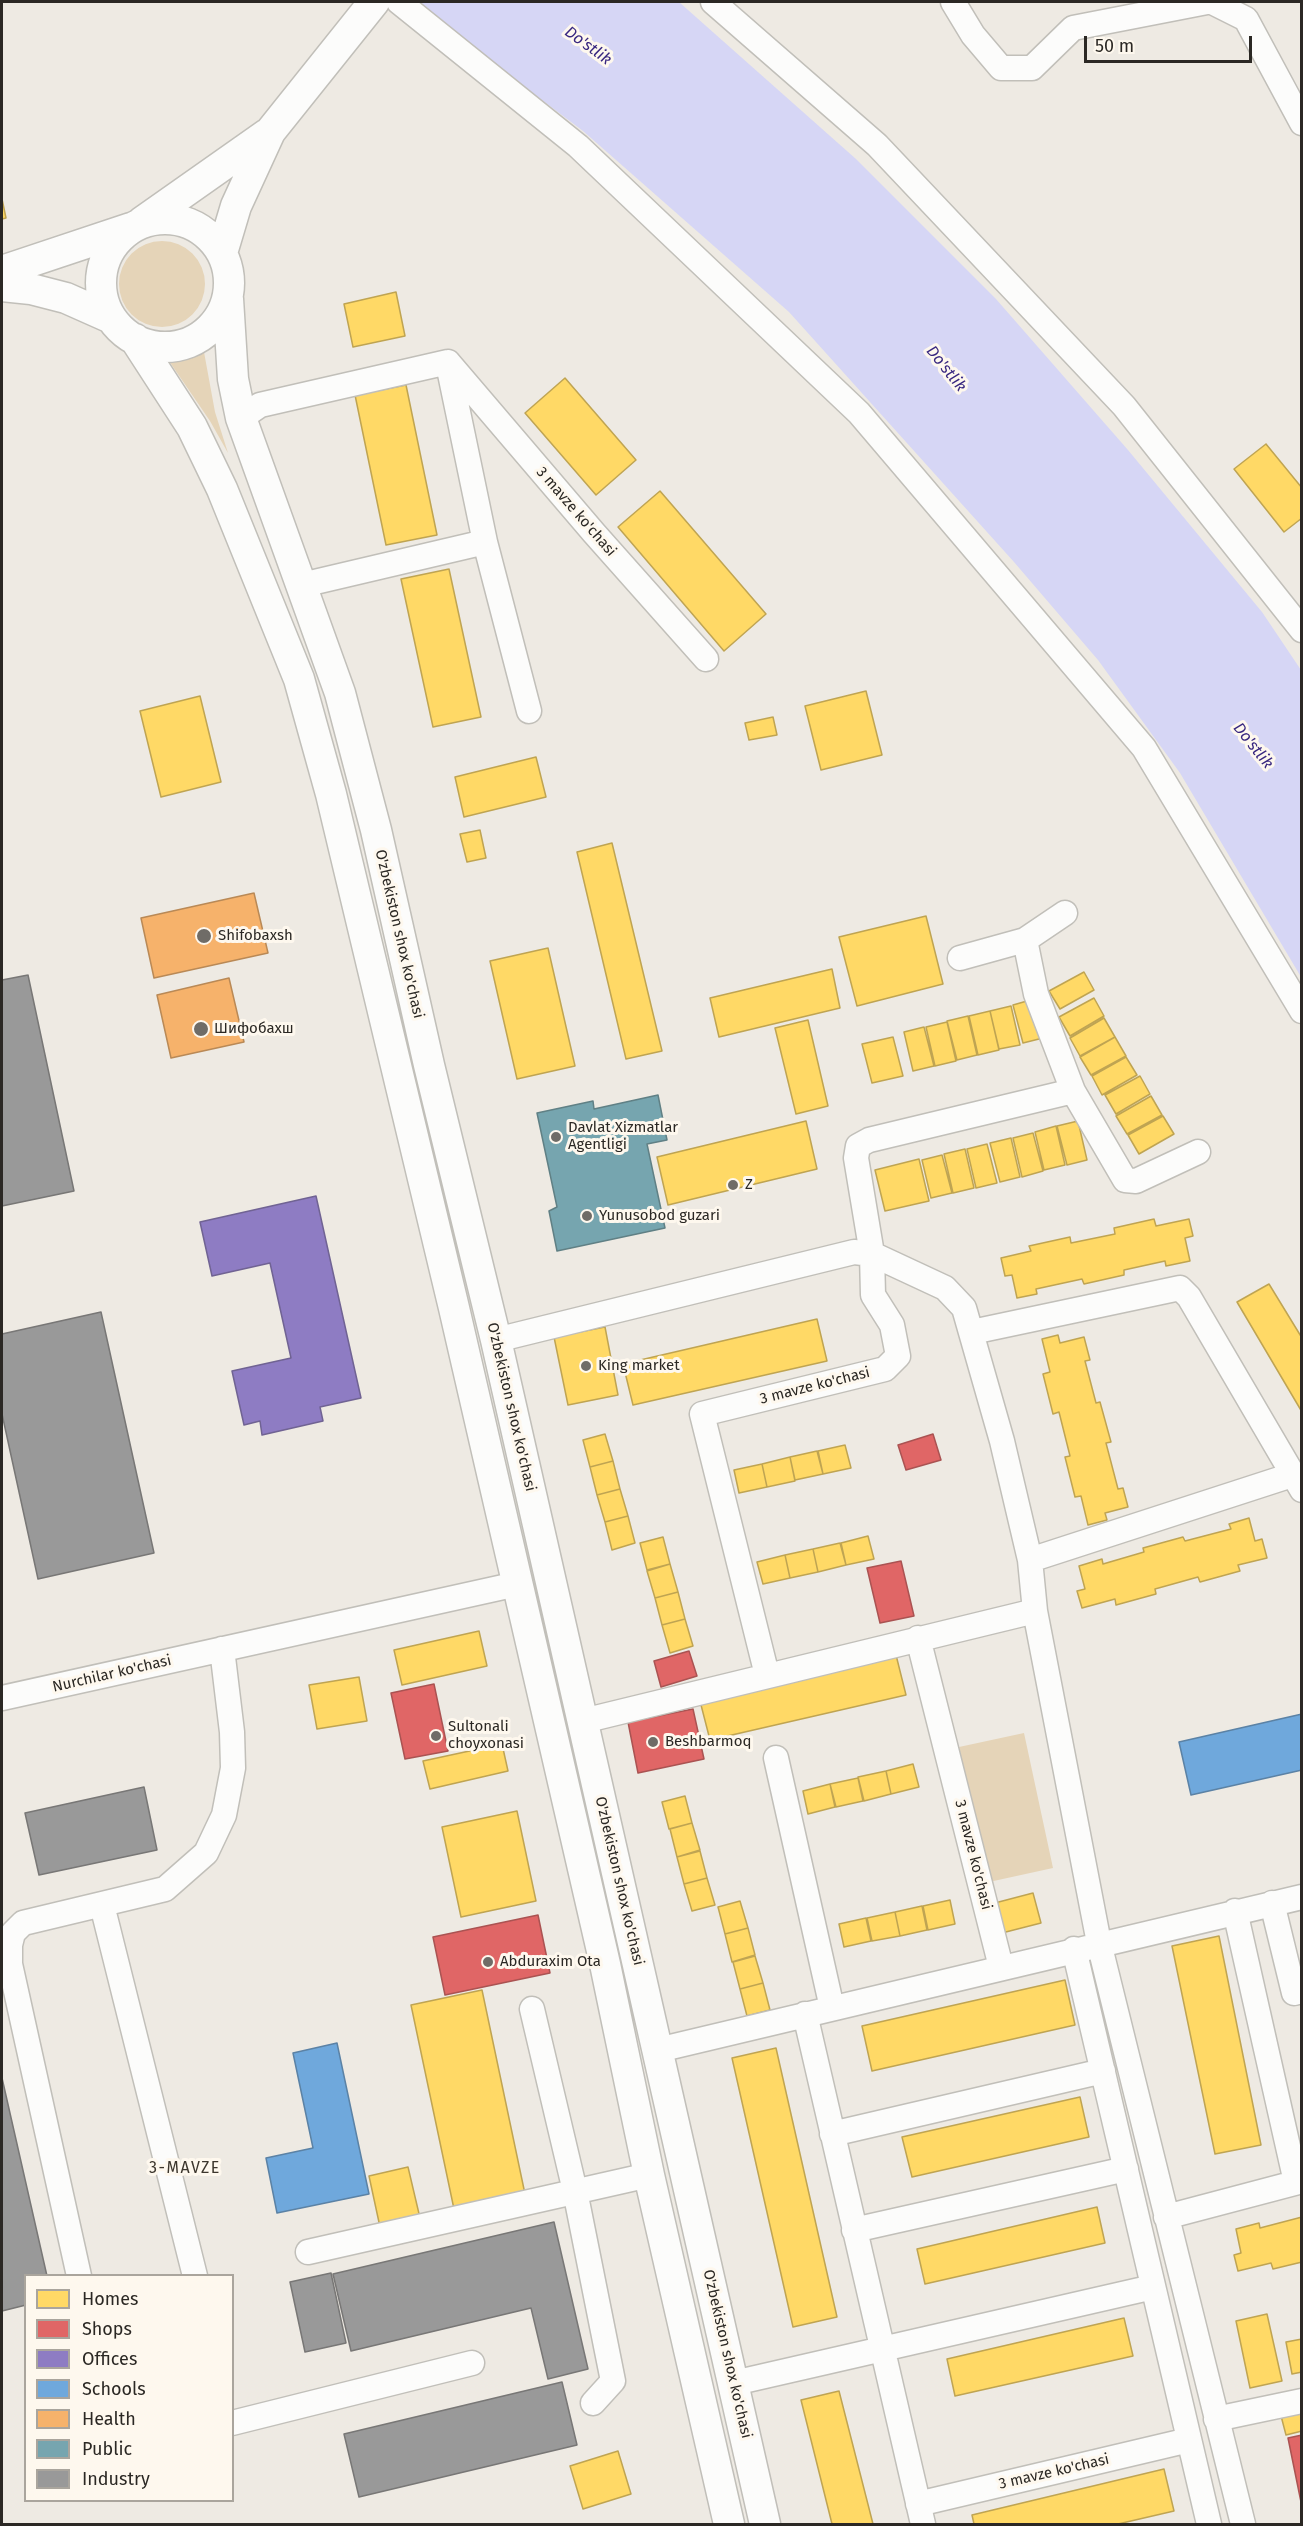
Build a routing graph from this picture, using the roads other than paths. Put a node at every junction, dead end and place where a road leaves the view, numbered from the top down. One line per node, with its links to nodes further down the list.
1 (713, 2): 20 (street)
2 (953, 2): 3 (street)
3 (1207, 2)
4 (1212, 2): 6 (street)
5 (374, 4): 8 (main road); 26 (street)
6 (1251, 10): 7 (street)
7 (1302, 123)
8 (270, 132): 9 (main road); 10 (main road)
9 (135, 226): 10 (main road); 11 (main road); 14 (main road)
10 (222, 253): 13 (main road)
11 (2, 271)
12 (2, 286): 14 (main road)
13 (228, 299): 15 (main road); 17 (main road, O'zbekiston shox ko'chasi)
14 (111, 318): 15 (main road)
15 (135, 339): 34 (main road)
16 (448, 362): 17 (street); 18 (street); 21 (street, 3 mavze ko'chasi)
17 (241, 418): 19 (main road, O'zbekiston shox ko'chasi)
18 (485, 542): 19 (street); 22 (street)
19 (302, 585): 31 (main road, O'zbekiston shox ko'chasi)
20 (1302, 630)
21 (706, 660)
22 (529, 711)
23 (1065, 913): 24 (street)
24 (1025, 940): 25 (street); 27 (street)
25 (960, 958)
26 (1302, 1011)
27 (1073, 1091): 28 (street); 29 (street, 3 mavze ko'chasi)
28 (1198, 1152)
29 (872, 1254): 30 (street); 31 (street); 38 (street, 3 mavze ko'chasi)
30 (972, 1332): 32 (street); 33 (street)
31 (496, 1340): 40 (main road, O'zbekiston shox ko'chasi)
32 (1297, 1483): 33 (street)
33 (1030, 1560): 35 (street)
34 (517, 1584): 37 (street, Nurchilar ko'chasi); 57 (main road)
35 (1035, 1611): 36 (street); 46 (street)
36 (918, 1638): 38 (street); 48 (street, 3 mavze ko'chasi)
37 (222, 1649): 39 (street, Nurchilar ko'chasi); 44 (street)
38 (767, 1675): 40 (street)
39 (2, 1698)
40 (583, 1721): 53 (main road, O'zbekiston shox ko'chasi)
41 (776, 1758): 50 (street)
42 (1302, 1897): 43 (street)
43 (1272, 1903): 45 (street); 49 (street)
44 (102, 1905): 63 (street); 64 (street)
45 (1234, 1911): 46 (street); 58 (street)
46 (1099, 1943): 47 (street); 60 (street)
47 (1074, 1949): 48 (street); 54 (street)
48 (1000, 1967): 50 (street)
49 (1302, 1991)
50 (832, 2008): 52 (street)
51 (532, 2009): 59 (street)
52 (805, 2014): 53 (street); 55 (street, 3 mavze ko'chasi)
53 (658, 2050): 68 (main road, O'zbekiston shox ko'chasi)
54 (1103, 2071): 55 (street); 56 (street)
55 (832, 2134): 61 (street, 3 mavze ko'chasi)
56 (1126, 2169): 61 (street); 65 (street)
57 (649, 2175): 59 (street); 75 (main road)
58 (1299, 2181): 60 (street)
59 (574, 2191): 62 (street); 70 (street)
60 (1166, 2217): 71 (street)
61 (855, 2230): 66 (street, 3 mavze ko'chasi)
62 (308, 2252)
63 (79, 2274)
64 (194, 2274)
65 (1153, 2287): 66 (street); 73 (street)
66 (882, 2350): 68 (street); 74 (street, 3 mavze ko'chasi)
67 (472, 2362): 72 (street)
68 (734, 2383): 76 (main road, O'zbekiston shox ko'chasi)
69 (1302, 2401): 71 (street)
70 (593, 2403)
71 (1216, 2419): 78 (street)
72 (234, 2423)
73 (1190, 2440): 74 (street, 3 mavze ko'chasi); 77 (street)
74 (921, 2514)
75 (729, 2524)
76 (765, 2524)
77 (1209, 2524)
78 (1243, 2524)

